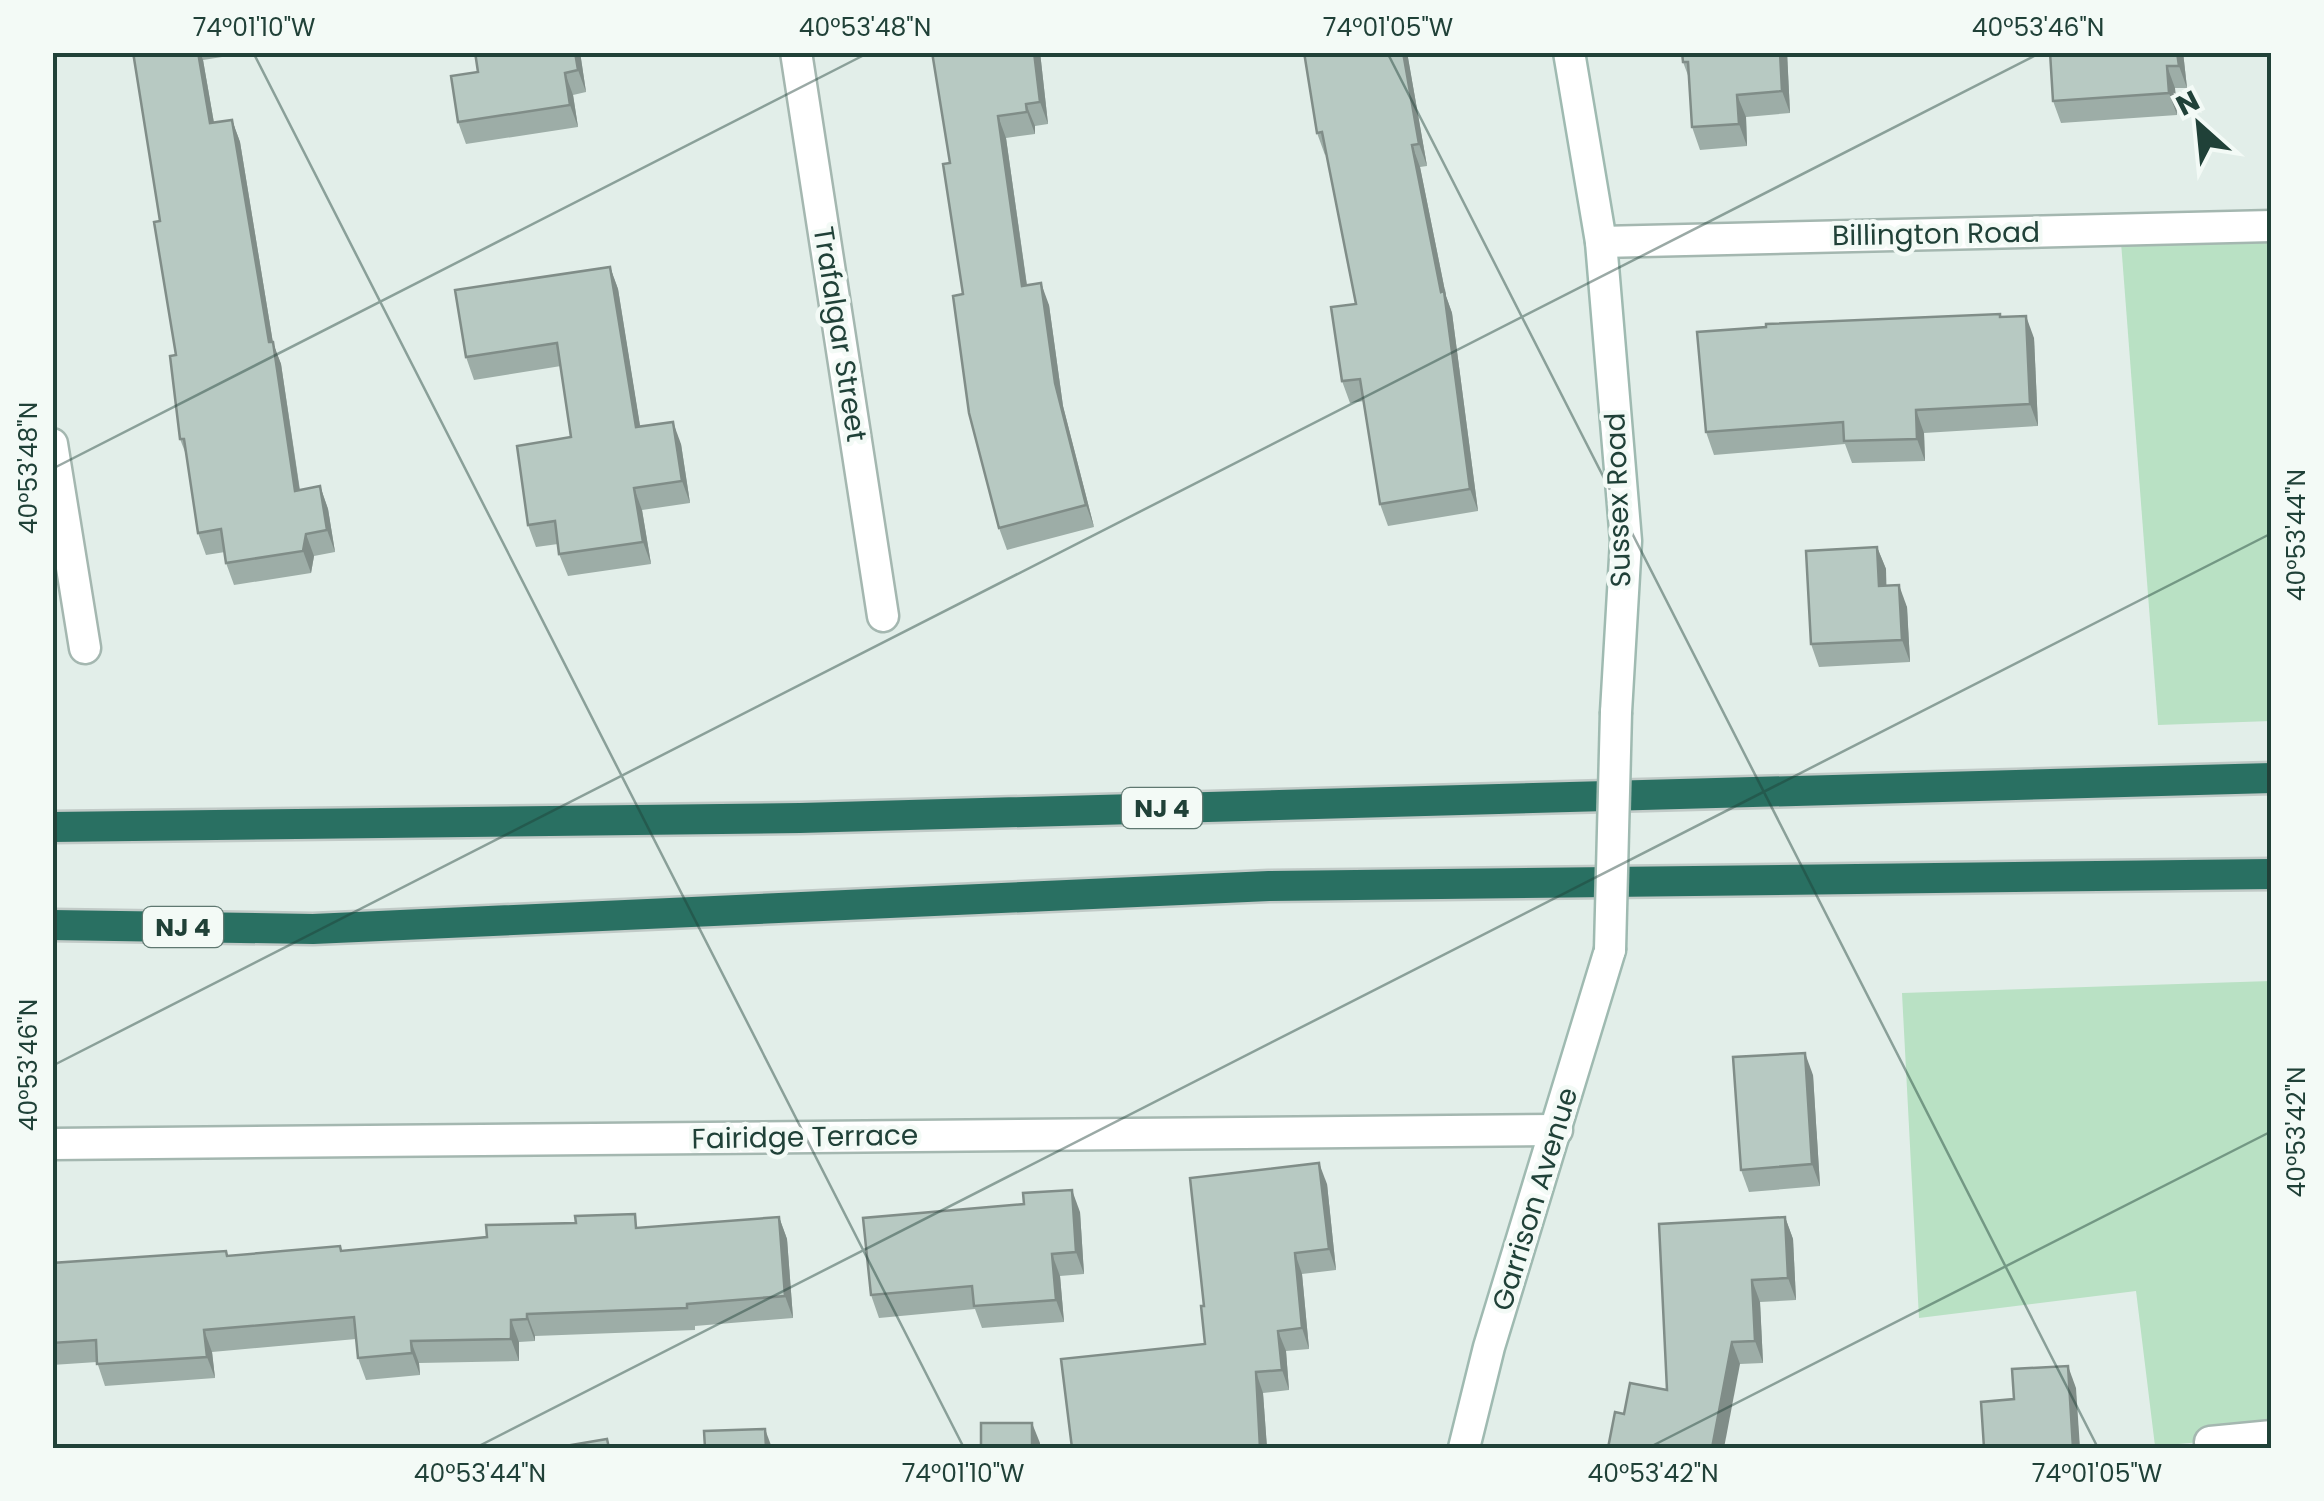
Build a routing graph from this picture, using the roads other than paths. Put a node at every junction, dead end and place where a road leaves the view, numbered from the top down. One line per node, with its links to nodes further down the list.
1 (796, 52): 6 (street, Trafalgar Street)
2 (1570, 52): 4 (street, Sussex Road)
3 (2272, 226): 4 (street, Billington Road)
4 (1601, 242): 12 (street, Sussex Road, bridge)
5 (52, 444): 7 (street)
6 (884, 616)
7 (85, 648)
8 (2272, 778): 9 (highway, NJ 4)
9 (52, 826)
10 (2272, 874): 11 (highway, NJ 4)
11 (52, 925)
12 (1610, 950): 13 (street, Garrison Avenue)
13 (1558, 1130): 14 (street, Fairidge Terrace); 16 (street, Garrison Avenue)
14 (52, 1144)
15 (2272, 1436): 17 (street)
16 (1464, 1448)
17 (2211, 1448)

